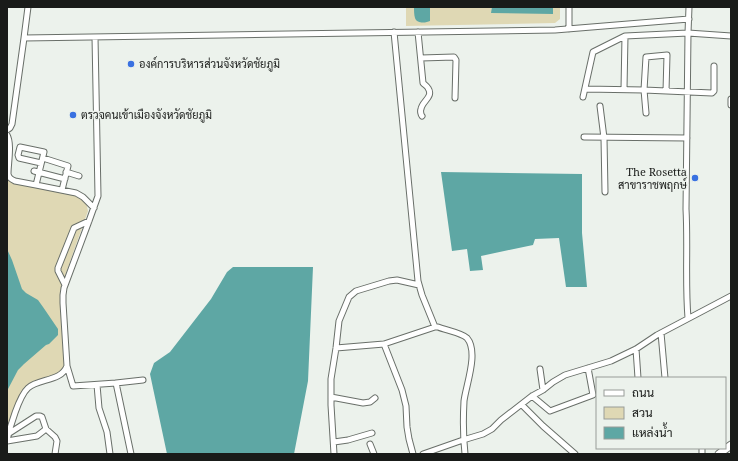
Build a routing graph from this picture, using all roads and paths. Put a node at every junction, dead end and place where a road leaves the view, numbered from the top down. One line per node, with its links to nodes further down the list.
1 (28, 7): 12 (street)
2 (569, 7): 5 (street)
3 (689, 7): 4 (street)
4 (689, 19): 5 (street); 8 (street)
5 (569, 29): 7 (street)
6 (394, 32): 7 (street); 11 (street); 42 (street)
7 (418, 32): 13 (street)
8 (688, 32): 9 (street); 10 (street); 19 (street)
9 (625, 36): 15 (street); 16 (street)
10 (731, 36)
11 (94, 37): 12 (street); 40 (street)
12 (24, 38): 27 (street)
13 (421, 58): 21 (street); 26 (street)
14 (714, 66): 19 (street)
15 (585, 89): 16 (street); 20 (street)
16 (624, 89): 17 (street)
17 (644, 90): 18 (street); 18 (street); 25 (street)
18 (666, 91): 19 (street)
19 (687, 92): 31 (street)
20 (583, 97)
21 (455, 98)
22 (731, 99): 23 (street)
23 (731, 105)
24 (600, 106): 30 (street)
25 (646, 113)
26 (422, 116)
27 (7, 130)
28 (7, 135): 37 (street)
29 (584, 137): 30 (street)
30 (604, 138): 31 (street); 39 (street)
31 (687, 138): 45 (street)
32 (42, 161): 32 (street); 33 (street); 34 (street)
33 (37, 171): 36 (street); 37 (street)
34 (66, 172): 35 (street); 36 (street)
35 (79, 176)
36 (64, 179): 38 (street)
37 (36, 185): 38 (street)
38 (62, 190): 40 (street)
39 (606, 192)
40 (94, 208): 41 (street)
41 (90, 221): 43 (street); 43 (street)
42 (419, 284): 46 (street); 49 (street)
43 (65, 285): 51 (street)
44 (731, 296): 45 (street)
45 (688, 318): 47 (street)
46 (435, 327): 48 (street); 67 (street)
47 (661, 333): 50 (street); 55 (street)
48 (384, 344): 49 (street); 75 (street)
49 (336, 348): 61 (street)
50 (636, 349): 52 (street); 54 (street)
51 (67, 366): 58 (street); 66 (street)
52 (588, 368): 59 (street); 60 (street)
53 (540, 369): 59 (street)
54 (638, 377)
55 (665, 377)
56 (143, 380): 57 (street)
57 (116, 383): 58 (street); 72 (street)
58 (97, 385): 71 (street)
59 (544, 390): 60 (street)
60 (532, 396): 63 (street)
61 (331, 398): 62 (street); 68 (street)
62 (375, 398)
63 (522, 405): 67 (street); 78 (street)
64 (46, 429): 66 (street); 66 (street); 70 (street)
65 (372, 433): 68 (street)
66 (7, 438)
67 (463, 440): 76 (street); 77 (street)
68 (334, 442): 73 (street)
69 (370, 444): 74 (street)
70 (55, 454)
71 (110, 454)
72 (131, 454)
73 (334, 454)
74 (374, 454)
75 (413, 454)
76 (423, 454)
77 (465, 454)
78 (576, 454)

